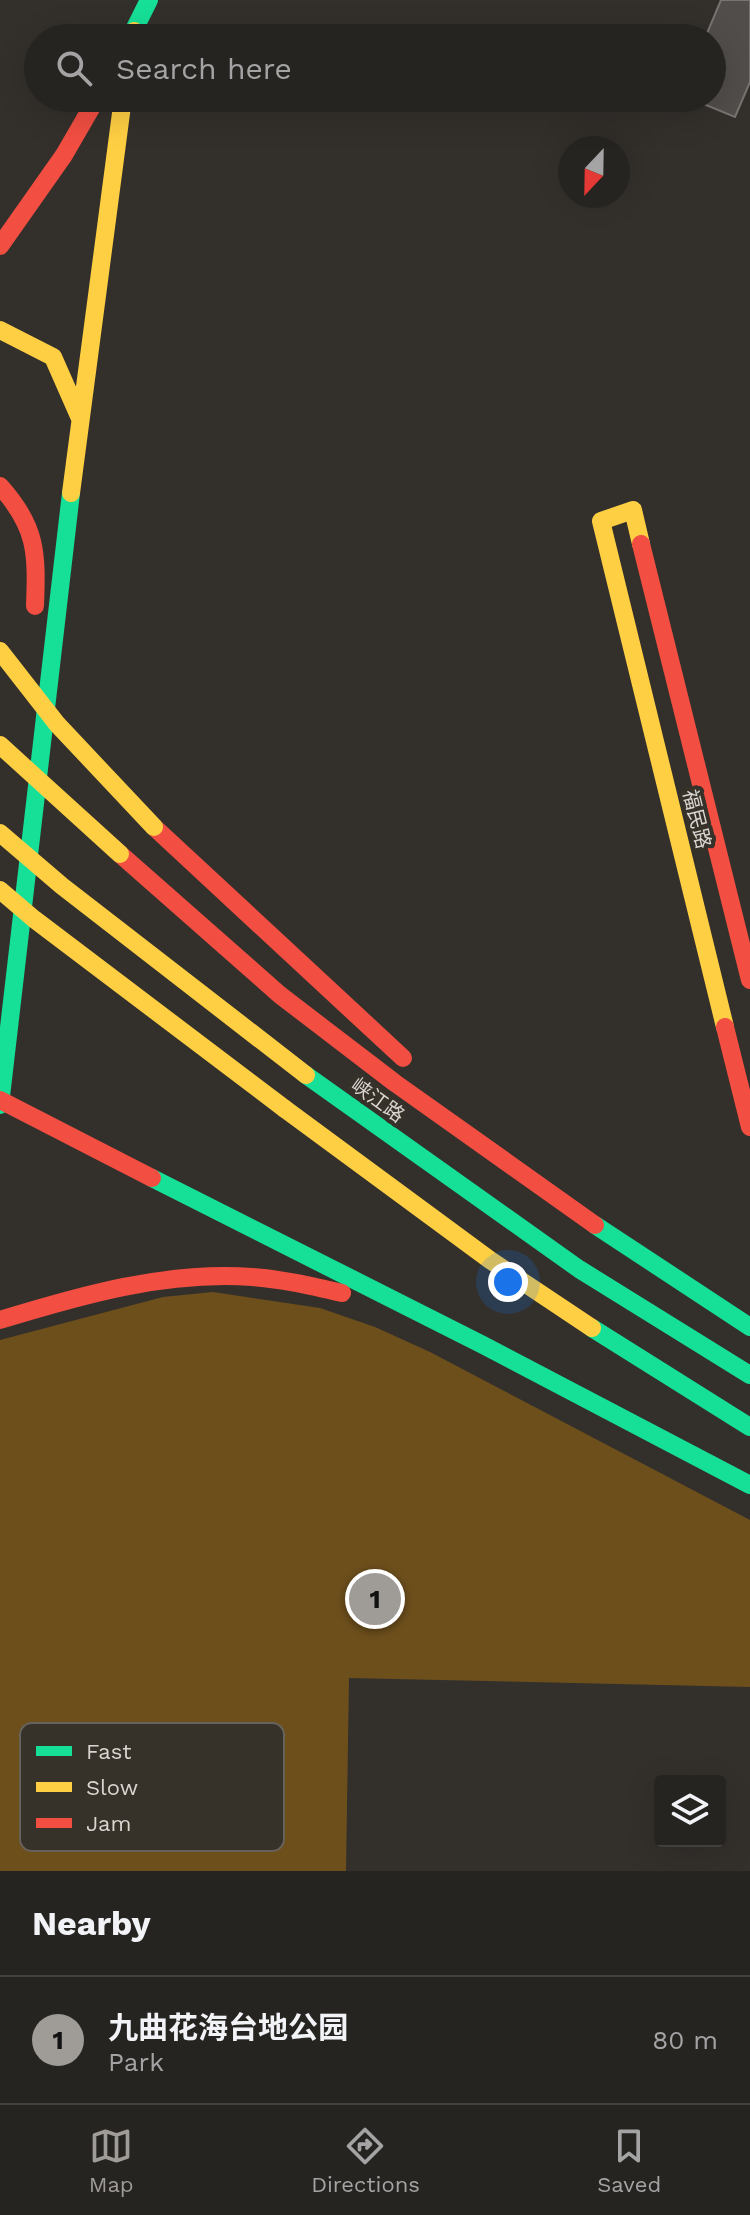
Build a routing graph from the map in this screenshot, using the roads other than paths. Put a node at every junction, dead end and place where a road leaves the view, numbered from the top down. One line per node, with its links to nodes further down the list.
1 (149, 0): 2 (main road)
2 (138, 24)
3 (89, 112): 5 (main road)
4 (121, 112): 7 (main road)
5 (0, 246)
6 (0, 330): 7 (main road)
7 (79, 416): 22 (main road)
8 (0, 486): 9 (main road)
9 (33, 626)
10 (0, 651): 20 (main road, bridge)
11 (29, 657): 12 (main road)
12 (23, 703)
13 (19, 734): 15 (main road)
14 (0, 745): 24 (main road, bridge)
15 (13, 781)
16 (10, 812): 18 (main road)
17 (0, 833): 28 (main road, 峡江路, bridge)
18 (1, 878): 29 (main road, bridge)
19 (750, 980): 23 (main road, 福民路)
20 (418, 1072)
21 (440, 1093): 24 (main road)
22 (0, 1102): 27 (main road, bridge)
23 (750, 1127)
24 (541, 1188): 26 (main road)
25 (0, 1320): 27 (main road)
26 (750, 1327)
27 (483, 1345): 30 (main road)
28 (750, 1375)
29 (750, 1427)
30 (750, 1485)

